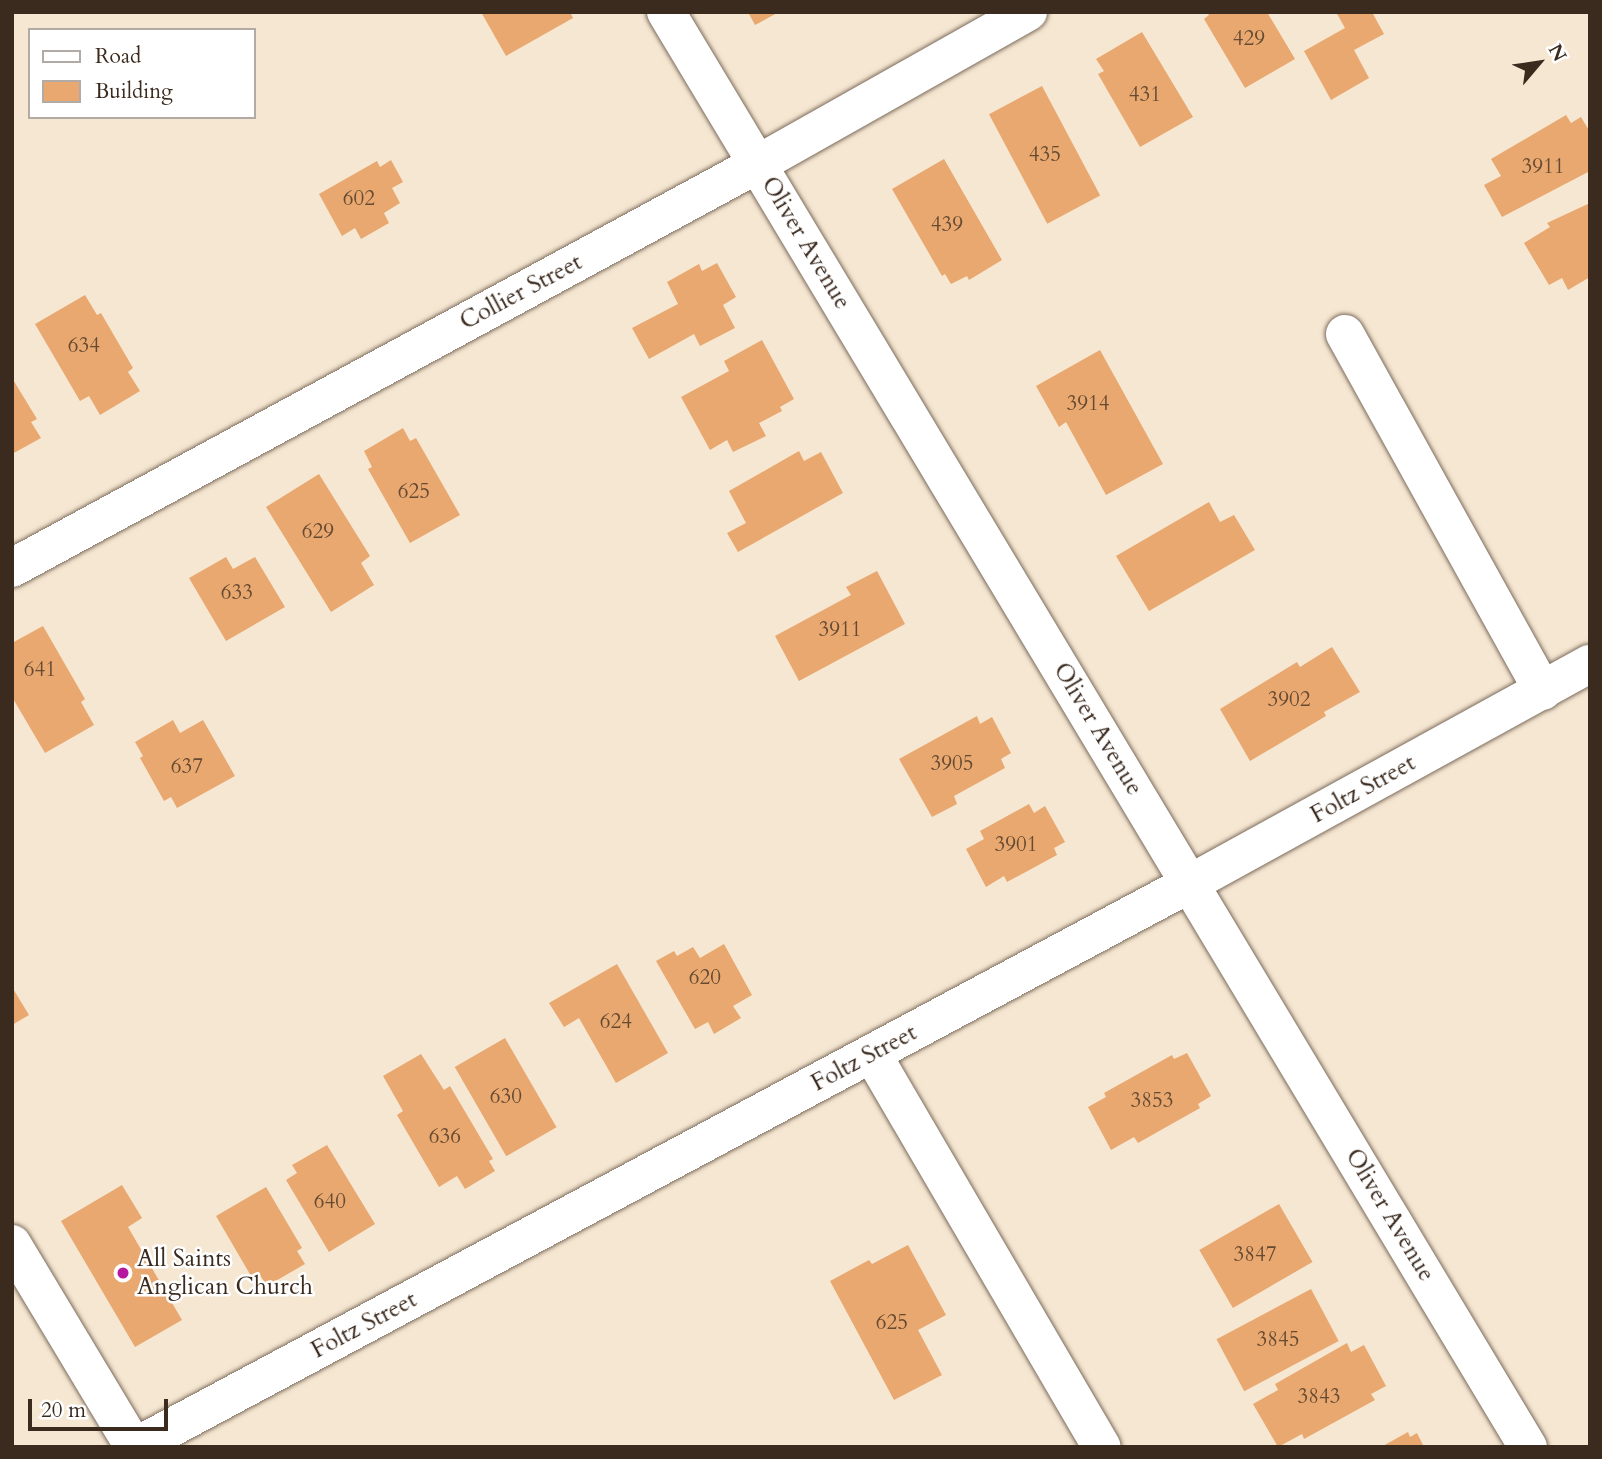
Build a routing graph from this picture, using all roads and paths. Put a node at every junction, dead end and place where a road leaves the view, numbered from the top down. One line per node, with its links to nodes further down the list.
1 (666, 12): 3 (street, Oliver Avenue)
2 (1028, 12): 3 (street, Collier Street)
3 (758, 163): 5 (street, Collier Street); 8 (street, Oliver Avenue)
4 (1345, 334): 7 (street)
5 (12, 568)
6 (1590, 664): 7 (street, Foltz Street)
7 (1543, 691): 8 (street, Foltz Street)
8 (1191, 883): 9 (street, Foltz Street); 13 (street, Oliver Avenue)
9 (872, 1054): 11 (street, Foltz Street); 12 (street)
10 (12, 1244): 11 (street)
11 (135, 1447)
12 (1102, 1447)
13 (1528, 1447)

